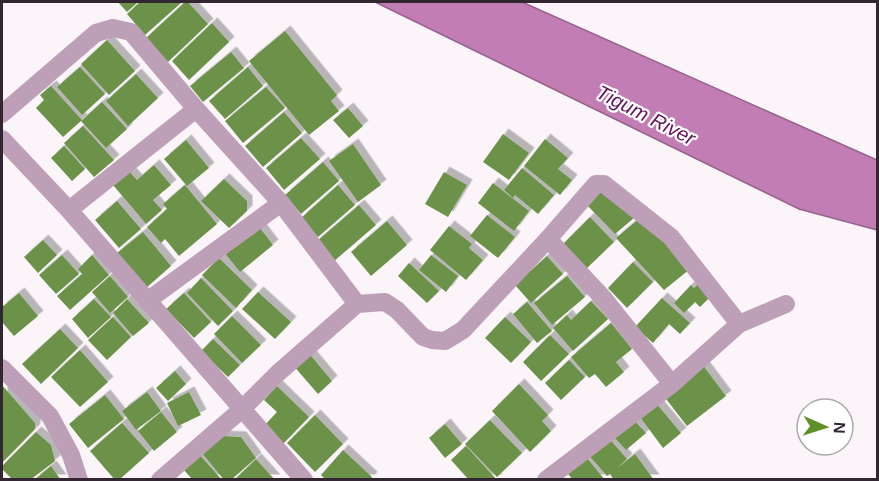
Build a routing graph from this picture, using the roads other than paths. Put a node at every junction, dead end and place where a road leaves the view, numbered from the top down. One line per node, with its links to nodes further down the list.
1 (196, 109): 2 (street); 4 (street); 5 (street)
2 (2, 114)
3 (2, 139): 5 (street)
4 (281, 203): 7 (street); 8 (street)
5 (69, 210): 7 (street)
6 (548, 239): 8 (street); 10 (street); 12 (street)
7 (147, 301): 13 (street)
8 (357, 304): 13 (street)
9 (786, 304): 10 (street)
10 (740, 324): 12 (street)
11 (2, 368): 14 (street)
12 (672, 384): 17 (street)
13 (241, 410): 15 (street); 16 (street)
14 (79, 480)
15 (160, 480)
16 (304, 480)
17 (546, 480)

